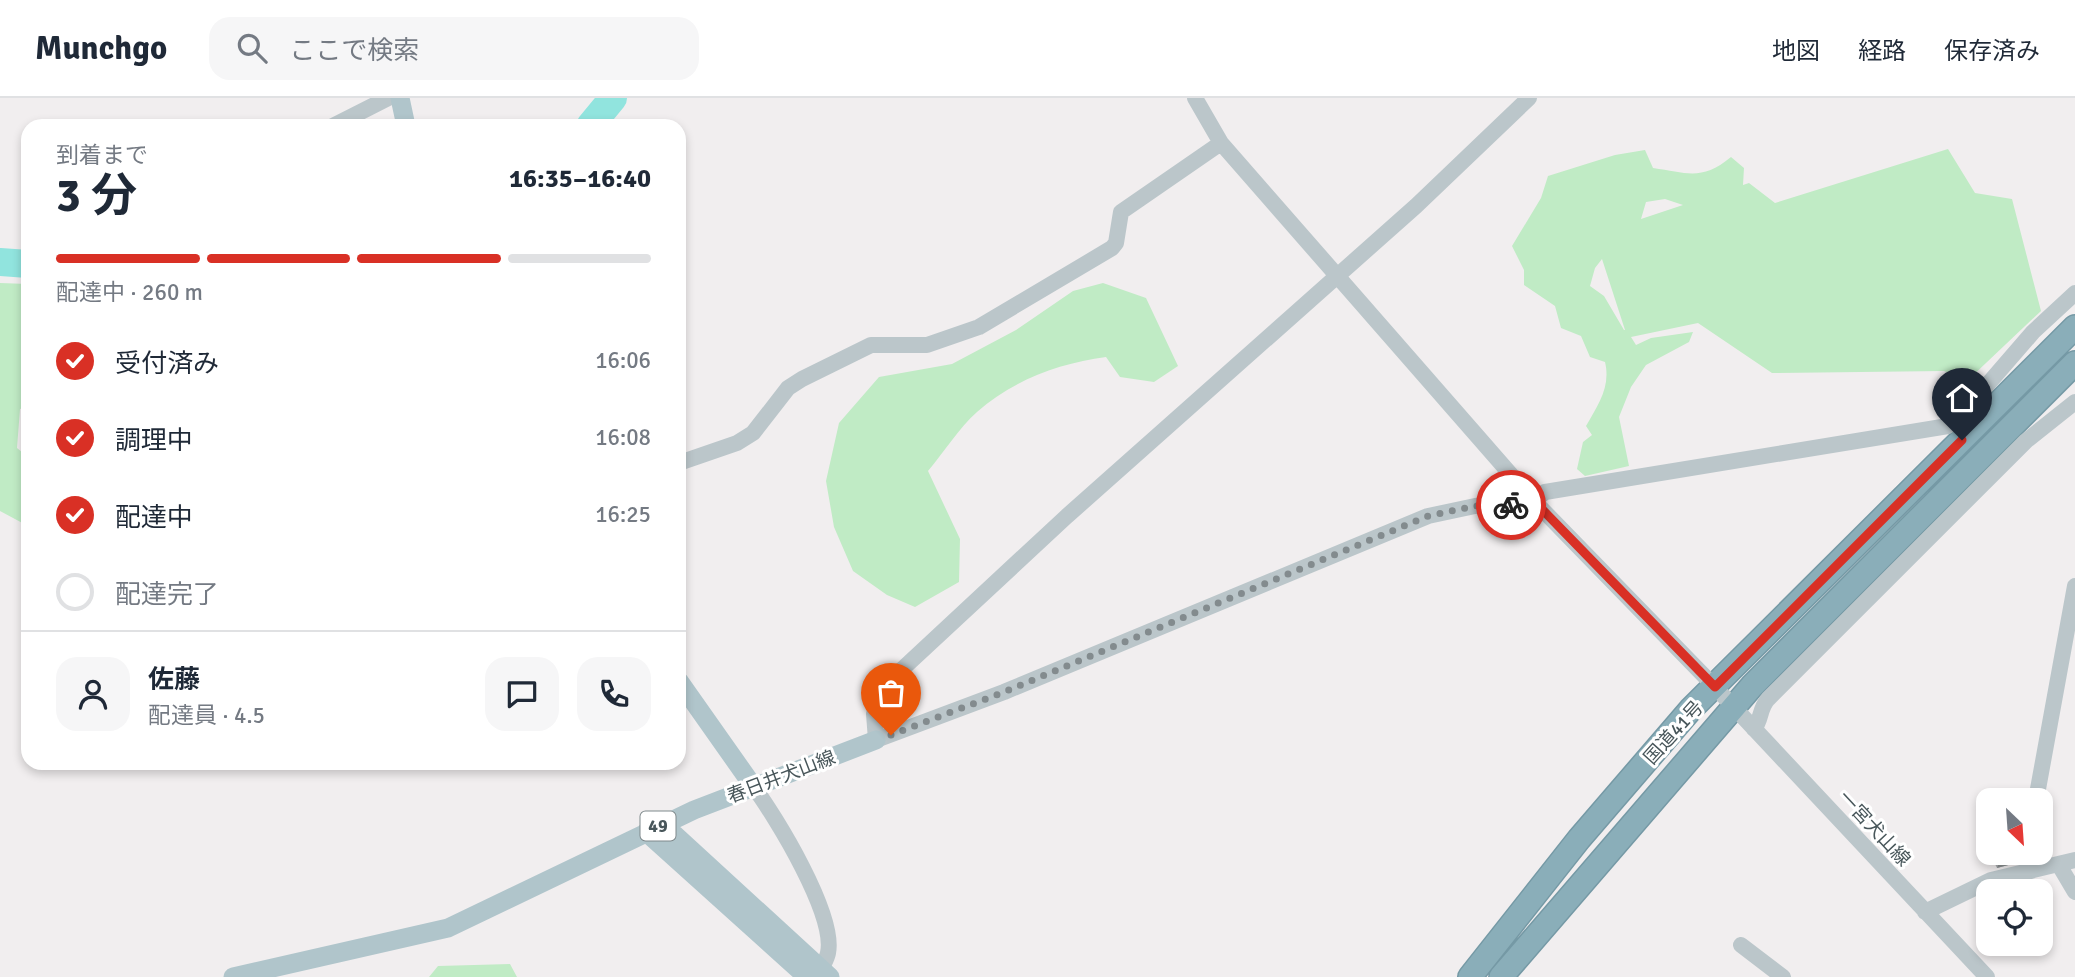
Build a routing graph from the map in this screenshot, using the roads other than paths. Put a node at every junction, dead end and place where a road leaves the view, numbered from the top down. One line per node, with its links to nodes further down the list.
1 (388, 98): 5 (street)
2 (400, 98): 7 (main road)
3 (1195, 98): 8 (street)
4 (1529, 98): 9 (street)
5 (355, 105): 6 (street)
6 (340, 119)
7 (404, 119)
8 (1222, 143): 9 (street); 16 (street)
9 (1337, 276): 17 (street); 23 (street)
10 (2075, 293): 12 (street, 春日井犬山線)
11 (2075, 327): 19 (highway, 国道41号)
12 (2033, 332): 13 (street); 17 (street, 春日井犬山線)
13 (2044, 344)
14 (2075, 363): 21 (highway, 国道41号)
15 (2075, 402): 22 (street)
16 (686, 461)
17 (1534, 501): 19 (street); 23 (street, 春日井犬山線 / 49)
18 (2075, 586): 25 (street)
19 (1715, 687): 21 (street); 27 (highway, 国道41号)
20 (686, 691): 24 (main road)
21 (1733, 706): 22 (street, 一宮犬山線); 38 (highway, 国道41号)
22 (1754, 729): 32 (street, 一宮犬山線)
23 (876, 740): 24 (main road, 春日井犬山線 / 49)
24 (753, 786): 26 (main road, 春日井犬山線 / 49); 34 (street)
25 (2038, 788)
26 (655, 828): 34 (main road); 35 (main road, 春日井犬山線 / 49)
27 (1579, 839): 36 (highway); 37 (highway, 国道41号)
28 (2067, 862): 30 (street); 31 (street)
29 (2030, 865): 30 (street)
30 (2031, 871): 32 (street)
31 (2075, 892)
32 (1925, 912): 40 (street, 一宮犬山線)
33 (1741, 945): 39 (street)
34 (820, 974)
35 (233, 977)
36 (1452, 977)
37 (1470, 977)
38 (1500, 977)
39 (1783, 977)
40 (1987, 977)

